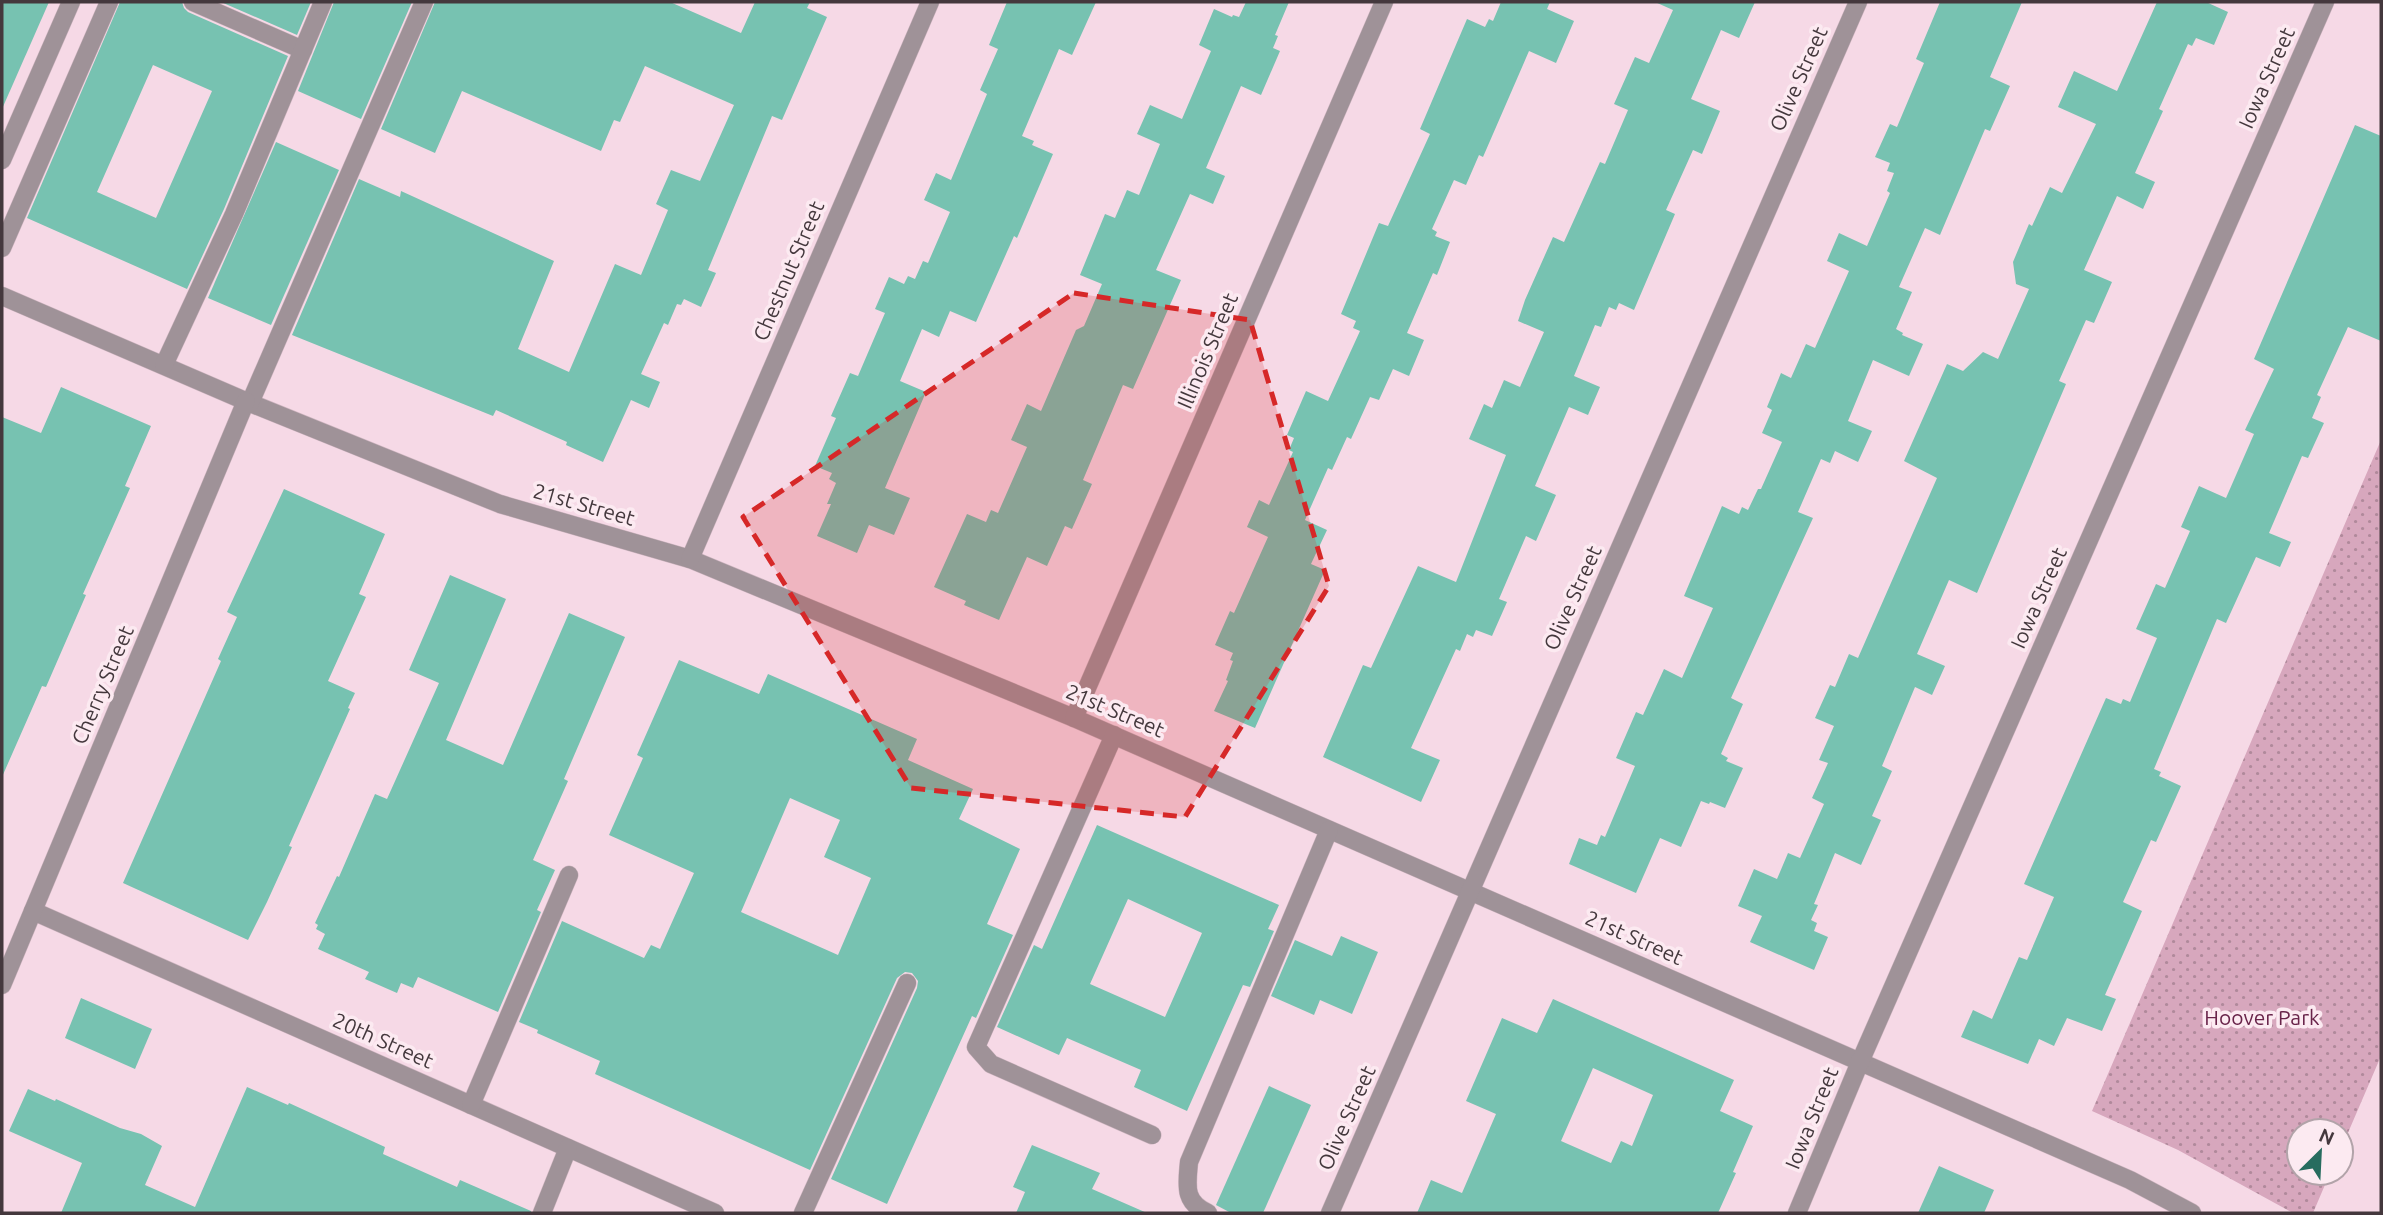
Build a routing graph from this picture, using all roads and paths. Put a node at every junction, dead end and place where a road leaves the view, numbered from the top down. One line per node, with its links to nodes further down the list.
1 (71, 2): 11 (street)
2 (108, 2): 12 (street)
3 (193, 2): 10 (street)
4 (323, 2): 10 (street)
5 (424, 2): 15 (street, Cherry Street)
6 (930, 2): 16 (street, Chestnut Street)
7 (1384, 2): 17 (street, Illinois Street)
8 (1858, 2): 21 (street, Olive Street)
9 (2325, 2): 25 (street, Iowa Street)
10 (303, 50): 14 (street)
11 (2, 160)
12 (2, 248)
13 (2, 296): 14 (street, 21st Street)
14 (163, 365): 15 (street, 21st Street)
15 (248, 402): 16 (street, 21st Street); 22 (street, Cherry Street)
16 (690, 559): 17 (street, 21st Street)
17 (1074, 718): 18 (street, 21st Street)
18 (1114, 735): 19 (street, 21st Street); 27 (street)
19 (1328, 830): 21 (street, 21st Street); 32 (street)
20 (569, 875): 26 (street)
21 (1470, 891): 25 (street, 21st Street); 33 (street, Olive Street)
22 (33, 911): 24 (street, Cherry Street); 26 (street, 20th Street)
23 (907, 983): 31 (street)
24 (2, 985)
25 (1860, 1062): 34 (street, Iowa Street); 35 (street, 21st Street)
26 (471, 1105): 28 (street, 20th Street)
27 (1152, 1135)
28 (568, 1148): 29 (street); 30 (street, 20th Street)
29 (542, 1213)
30 (715, 1213)
31 (803, 1213)
32 (1208, 1213)
33 (1330, 1213)
34 (1797, 1213)
35 (2192, 1213)

